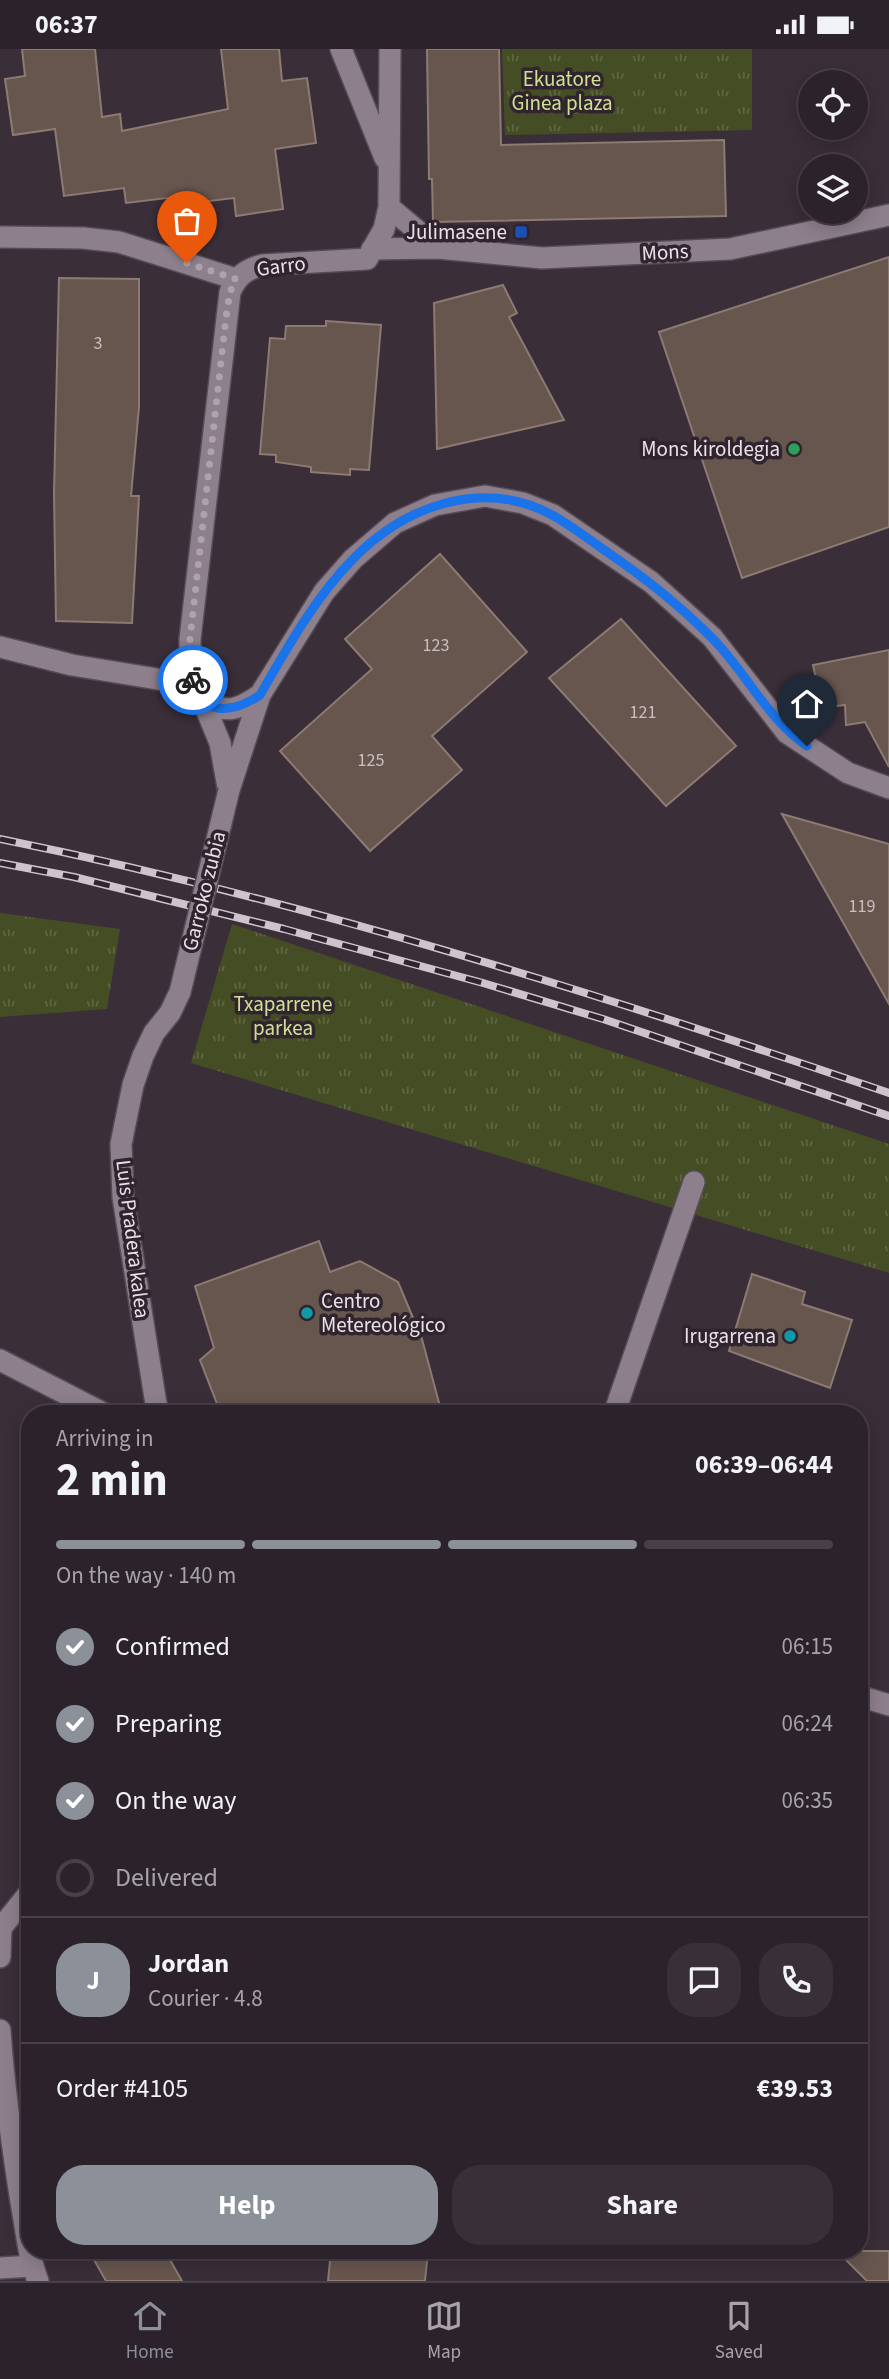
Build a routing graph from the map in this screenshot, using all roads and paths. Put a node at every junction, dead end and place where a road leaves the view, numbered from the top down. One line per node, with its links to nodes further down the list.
1 (341, 49): 3 (street)
2 (390, 49): 3 (street)
3 (390, 170): 4 (street)
4 (389, 207): 7 (street); 8 (street)
5 (889, 215): 7 (street, Mons)
6 (0, 237): 9 (street)
7 (438, 248): 8 (street, Mons)
8 (372, 249): 9 (street, Garro)
9 (236, 279): 11 (street, Garro)
10 (0, 647): 11 (street)
11 (198, 692): 12 (street); 14 (street, Garro)
12 (260, 695): 13 (street, Garroko zubia); 14 (street, Garroko zubia)
13 (889, 788)
14 (229, 790): 15 (street, Garroko zubia, bridge)
15 (180, 992): 19 (street, Luis Pradera kalea)
16 (694, 1182): 20 (street)
17 (0, 1360): 18 (street)
18 (88, 1405)
19 (157, 1405)
20 (617, 1405)
21 (868, 1699): 22 (street)
22 (889, 1705)
23 (21, 1903): 24 (street)
24 (1, 1926): 25 (street)
25 (0, 1957)
26 (0, 2030): 27 (street)
27 (21, 2164)
28 (0, 2268): 29 (street)
29 (35, 2274)

